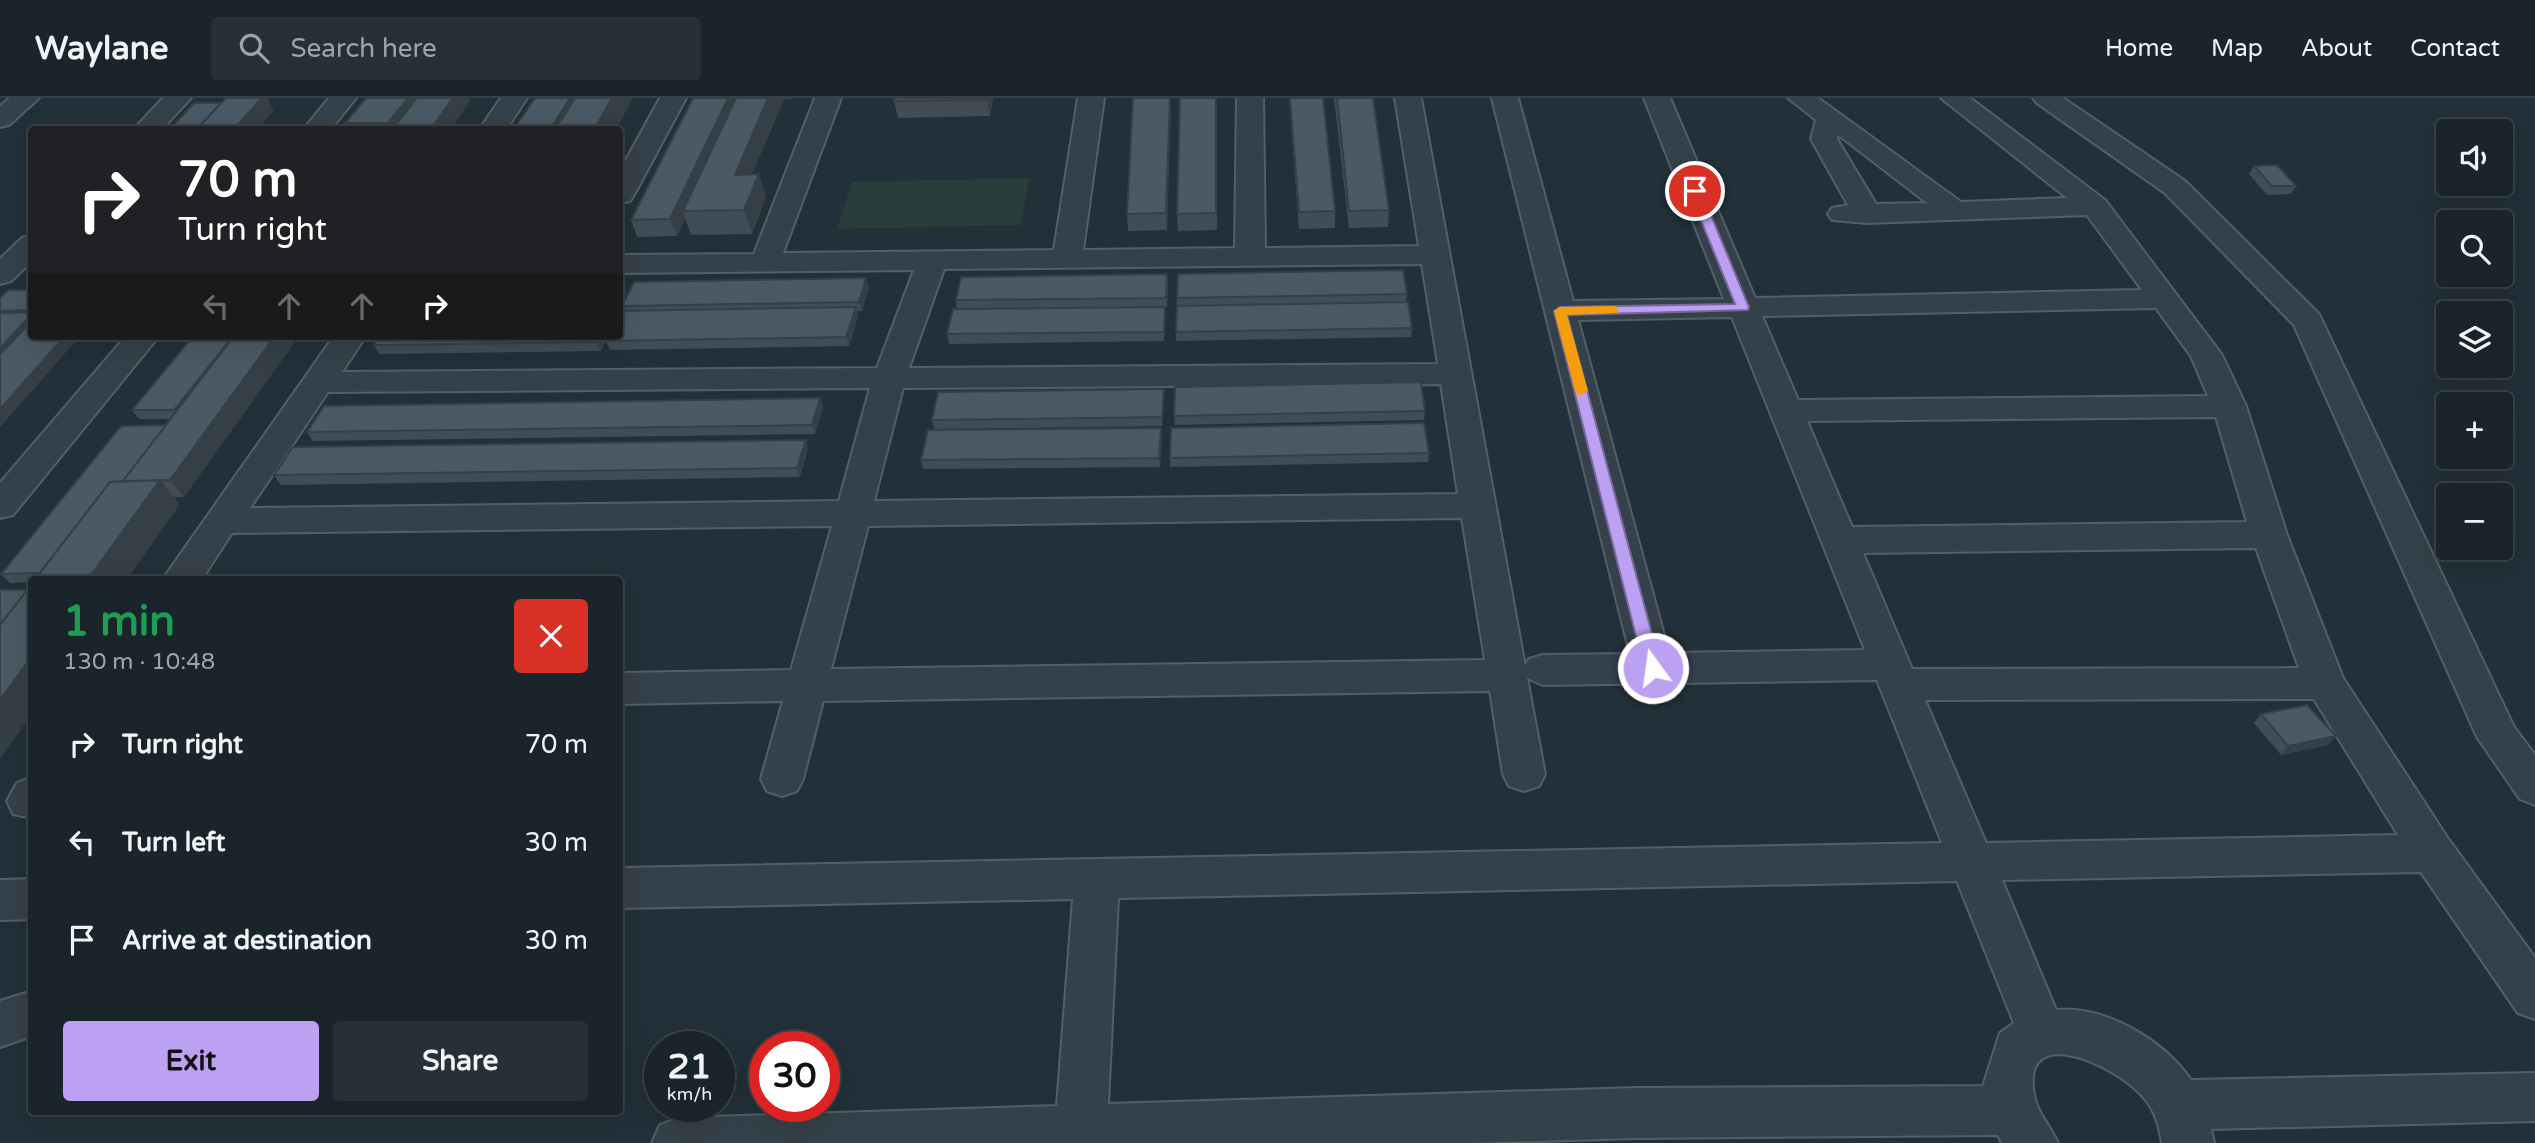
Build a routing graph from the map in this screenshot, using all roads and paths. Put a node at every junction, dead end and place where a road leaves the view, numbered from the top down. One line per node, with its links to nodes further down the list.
1 (26, 98): 16 (street)
2 (178, 98): 17 (street)
3 (343, 98): 18 (street)
4 (514, 98): 19 (street)
5 (673, 98): 20 (street)
6 (828, 98): 28 (street)
7 (1091, 98): 26 (street)
8 (1250, 98): 25 (street)
9 (1408, 98): 24 (street)
10 (1505, 98): 33 (street)
11 (1657, 98): 32 (street)
12 (1801, 98): 15 (street)
13 (1954, 98): 21 (street)
14 (2046, 98): 56 (street)
15 (1829, 118): 22 (street); 22 (street)
16 (0, 119)
17 (150, 126)
18 (319, 126)
19 (495, 126)
20 (623, 190)
21 (2095, 206): 22 (street); 31 (street)
22 (1955, 211)
23 (28, 249): 30 (street)
24 (1436, 255): 25 (street); 36 (street)
25 (1250, 257): 26 (street)
26 (1067, 259): 27 (street)
27 (932, 261): 28 (street); 37 (street)
28 (765, 263): 29 (street)
29 (623, 264)
30 (9, 272)
31 (2165, 299): 32 (street); 39 (street)
32 (1743, 307): 33 (street); 40 (street)
33 (1560, 311): 48 (street)
34 (139, 340): 41 (street)
35 (346, 340): 38 (street)
36 (1456, 374): 37 (street); 42 (street)
37 (890, 379): 38 (street); 43 (street)
38 (318, 382): 44 (street)
39 (2229, 406): 40 (street); 45 (street)
40 (1785, 411): 46 (street)
41 (0, 506)
42 (1479, 506): 43 (street); 49 (street)
43 (854, 512): 44 (street); 52 (street)
44 (222, 521): 47 (street)
45 (2269, 535): 46 (street); 51 (street)
46 (1839, 540): 50 (street)
47 (184, 576)
48 (1653, 668): 49 (street); 50 (street)
49 (1526, 672): 52 (street); 54 (street)
50 (1894, 675): 51 (street); 58 (street)
51 (2325, 683): 57 (street)
52 (808, 684): 53 (street); 55 (street)
53 (623, 688)
54 (1524, 774)
55 (782, 779)
56 (2532, 779)
57 (2432, 852): 58 (street); 63 (street)
58 (1971, 861): 59 (street); 66 (street)
59 (1097, 879): 60 (street); 72 (street)
60 (623, 888)
61 (28, 899): 62 (street)
62 (0, 900)
63 (2535, 996)
64 (28, 1014): 65 (street)
65 (0, 1024)
66 (2042, 1033): 68 (street); 69 (street)
67 (2535, 1097): 68 (street)
68 (2183, 1124)
69 (2022, 1126): 70 (street)
70 (1639, 1128): 71 (street)
71 (1374, 1132): 72 (street)
72 (1080, 1137): 73 (street)
73 (771, 1142): 74 (street)
74 (678, 1143)

